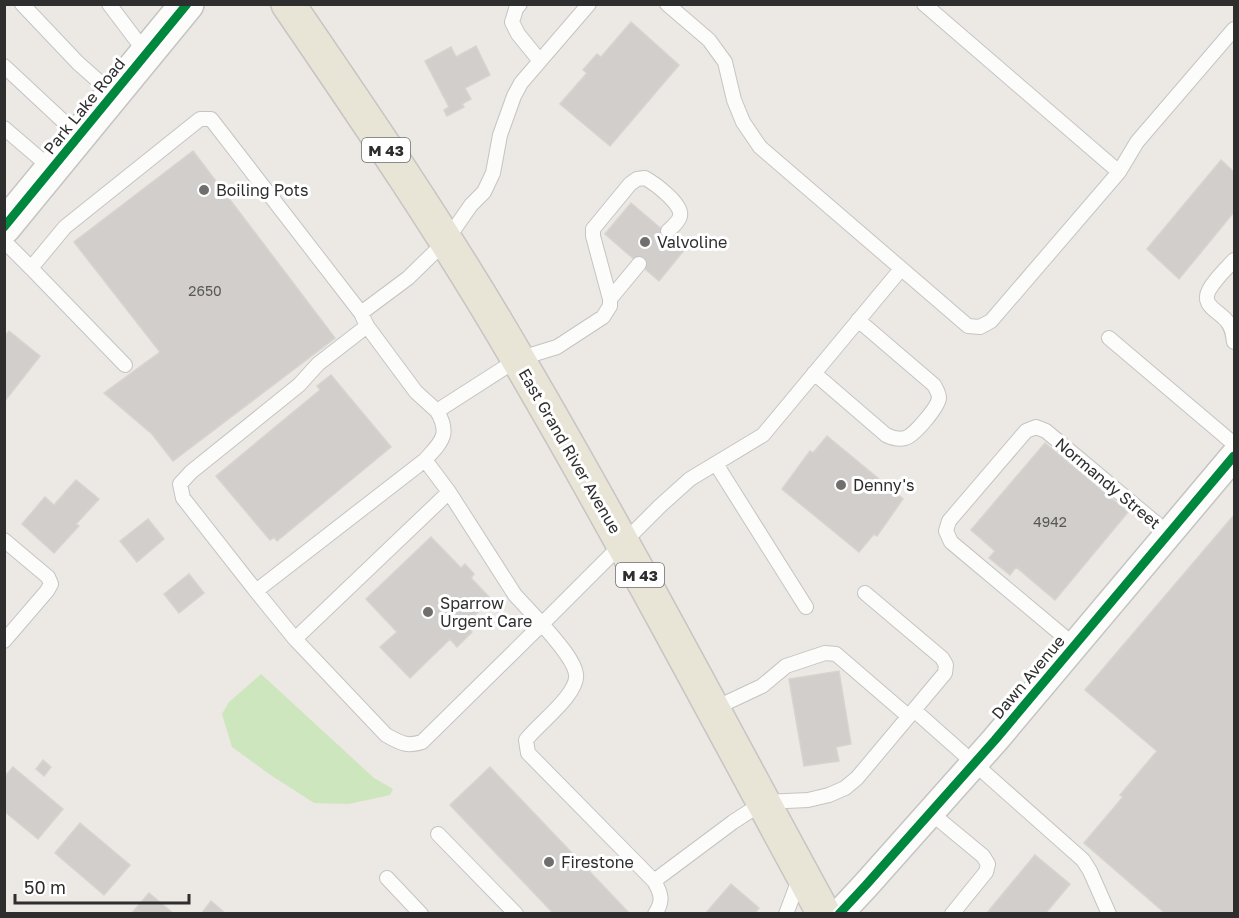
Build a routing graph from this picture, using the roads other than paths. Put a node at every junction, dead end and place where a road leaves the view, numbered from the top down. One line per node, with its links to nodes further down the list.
1 (109, 4): 10 (lane)
2 (187, 4): 10 (street, Park Lake Road)
3 (288, 4): 21 (main road, East Grand River Avenue / M 43)
4 (520, 4): 11 (lane)
5 (589, 4): 11 (lane)
6 (667, 4): 25 (lane)
7 (924, 4): 17 (lane)
8 (24, 5): 13 (lane)
9 (1234, 29): 17 (lane)
10 (146, 54): 13 (street, Park Lake Road)
11 (540, 61): 21 (lane)
12 (4, 66): 15 (lane)
13 (113, 94): 15 (street, Park Lake Road)
14 (4, 128): 16 (lane)
15 (80, 136): 16 (street, Park Lake Road)
16 (52, 169): 18 (street, Park Lake Road)
17 (1119, 172): 25 (lane)
18 (4, 227)
19 (668, 231): 26 (lane)
20 (4, 241): 24 (lane)
21 (446, 241): 27 (lane); 31 (main road, East Grand River Avenue / M 43)
22 (1234, 260): 30 (lane)
23 (639, 264): 26 (lane)
24 (31, 268): 27 (lane); 32 (lane)
25 (901, 269): 28 (lane)
26 (610, 298): 31 (lane)
27 (364, 319): 34 (lane); 43 (lane)
28 (858, 320): 33 (lane); 33 (lane)
29 (1109, 338): 35 (lane)
30 (1234, 342)
31 (518, 359): 34 (lane); 42 (main road, East Grand River Avenue / M 43)
32 (125, 365)
33 (814, 373): 38 (lane)
34 (437, 411): 37 (lane)
35 (1234, 444)
36 (1234, 456): 40 (street, Dawn Avenue)
37 (425, 460): 39 (lane); 43 (lane)
38 (716, 464): 42 (lane); 45 (lane)
39 (449, 492): 46 (lane); 47 (lane)
40 (1169, 534): 49 (street, Dawn Avenue); 49 (lane, Normandy Street)
41 (5, 543): 48 (lane)
42 (623, 544): 46 (lane); 50 (main road, East Grand River Avenue / M 43)
43 (256, 591): 47 (lane)
44 (864, 592): 51 (lane)
45 (806, 607)
46 (542, 624): 47 (lane); 58 (lane)
47 (295, 639)
48 (4, 640)
49 (1074, 645): 52 (street, Dawn Avenue)
50 (713, 709): 51 (lane); 53 (main road, East Grand River Avenue / M 43)
51 (911, 713): 52 (lane); 53 (lane)
52 (973, 763): 54 (street, Dawn Avenue); 59 (lane)
53 (764, 802): 56 (main road, East Grand River Avenue / M 43); 58 (lane)
54 (931, 813): 65 (street, Dawn Avenue); 66 (lane)
55 (438, 834): 61 (lane)
56 (802, 873): 63 (lane); 64 (main road, East Grand River Avenue / M 43)
57 (387, 878): 60 (lane)
58 (654, 881): 62 (lane)
59 (1103, 910)
60 (421, 914)
61 (516, 914)
62 (656, 914)
63 (786, 914)
64 (824, 914)
65 (839, 914)
66 (952, 914)

